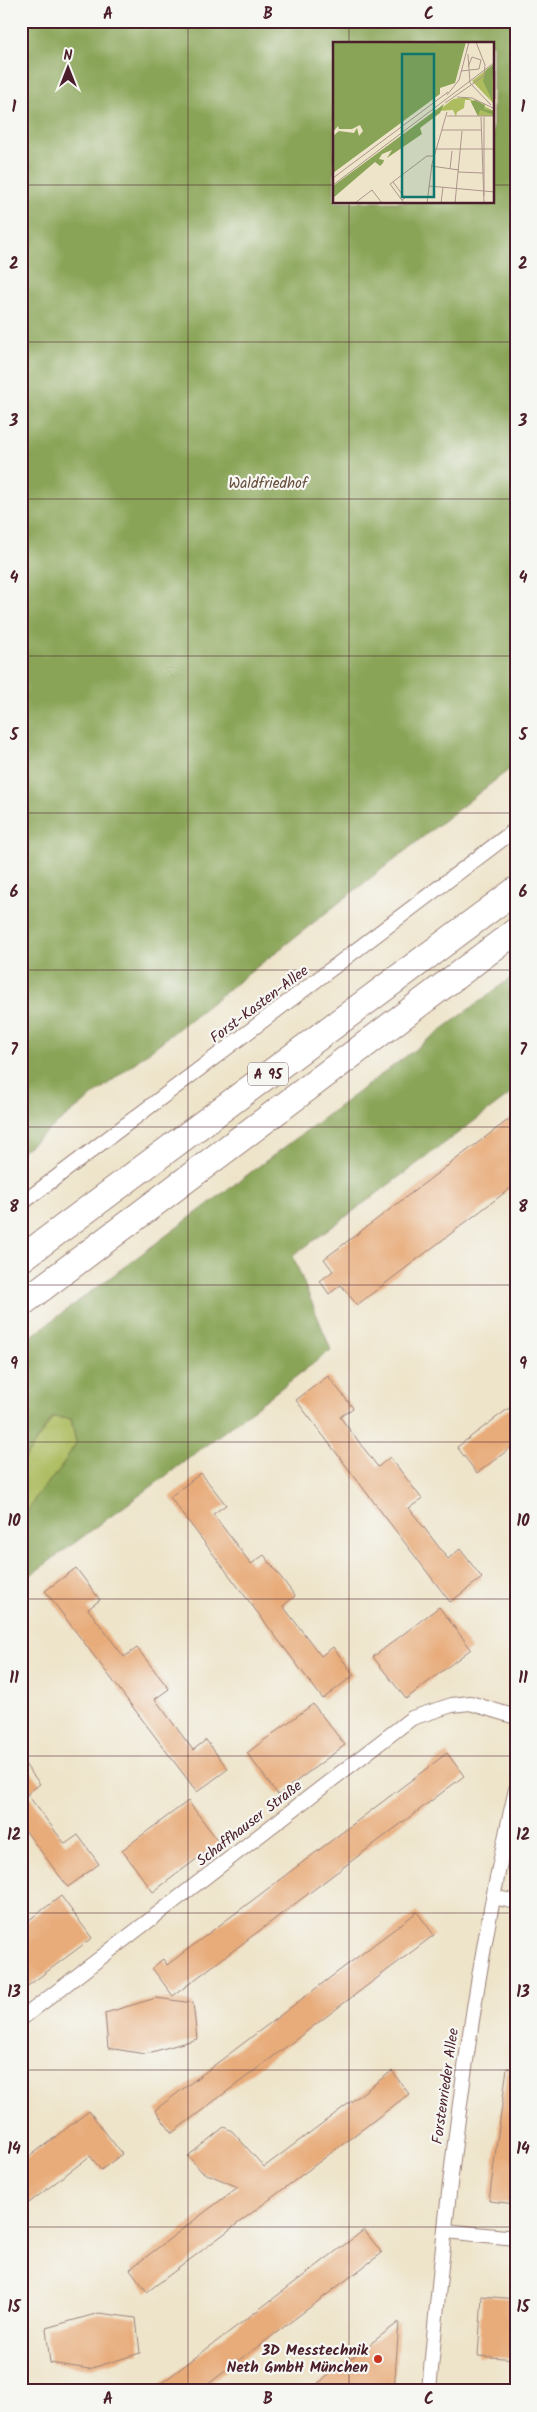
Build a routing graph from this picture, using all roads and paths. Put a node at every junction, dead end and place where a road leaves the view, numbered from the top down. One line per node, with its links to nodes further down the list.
1 (516, 830): 6 (street, Forst-Kasten-Allee)
2 (516, 890): 7 (highway, A 95)
3 (516, 930): 5 (highway, A 95)
4 (516, 951): 5 (highway)
5 (442, 987): 8 (highway, A 95)
6 (21, 1204)
7 (21, 1258)
8 (21, 1304)
9 (516, 1717): 13 (street, Schaffhauser Straße)
10 (516, 1789): 11 (street, Forstenrieder Allee)
11 (492, 1897): 12 (street); 14 (street, Forstenrieder Allee)
12 (516, 1902)
13 (21, 2019)
14 (445, 2231): 15 (street); 16 (street, Forstenrieder Allee)
15 (516, 2238)
16 (429, 2391)

